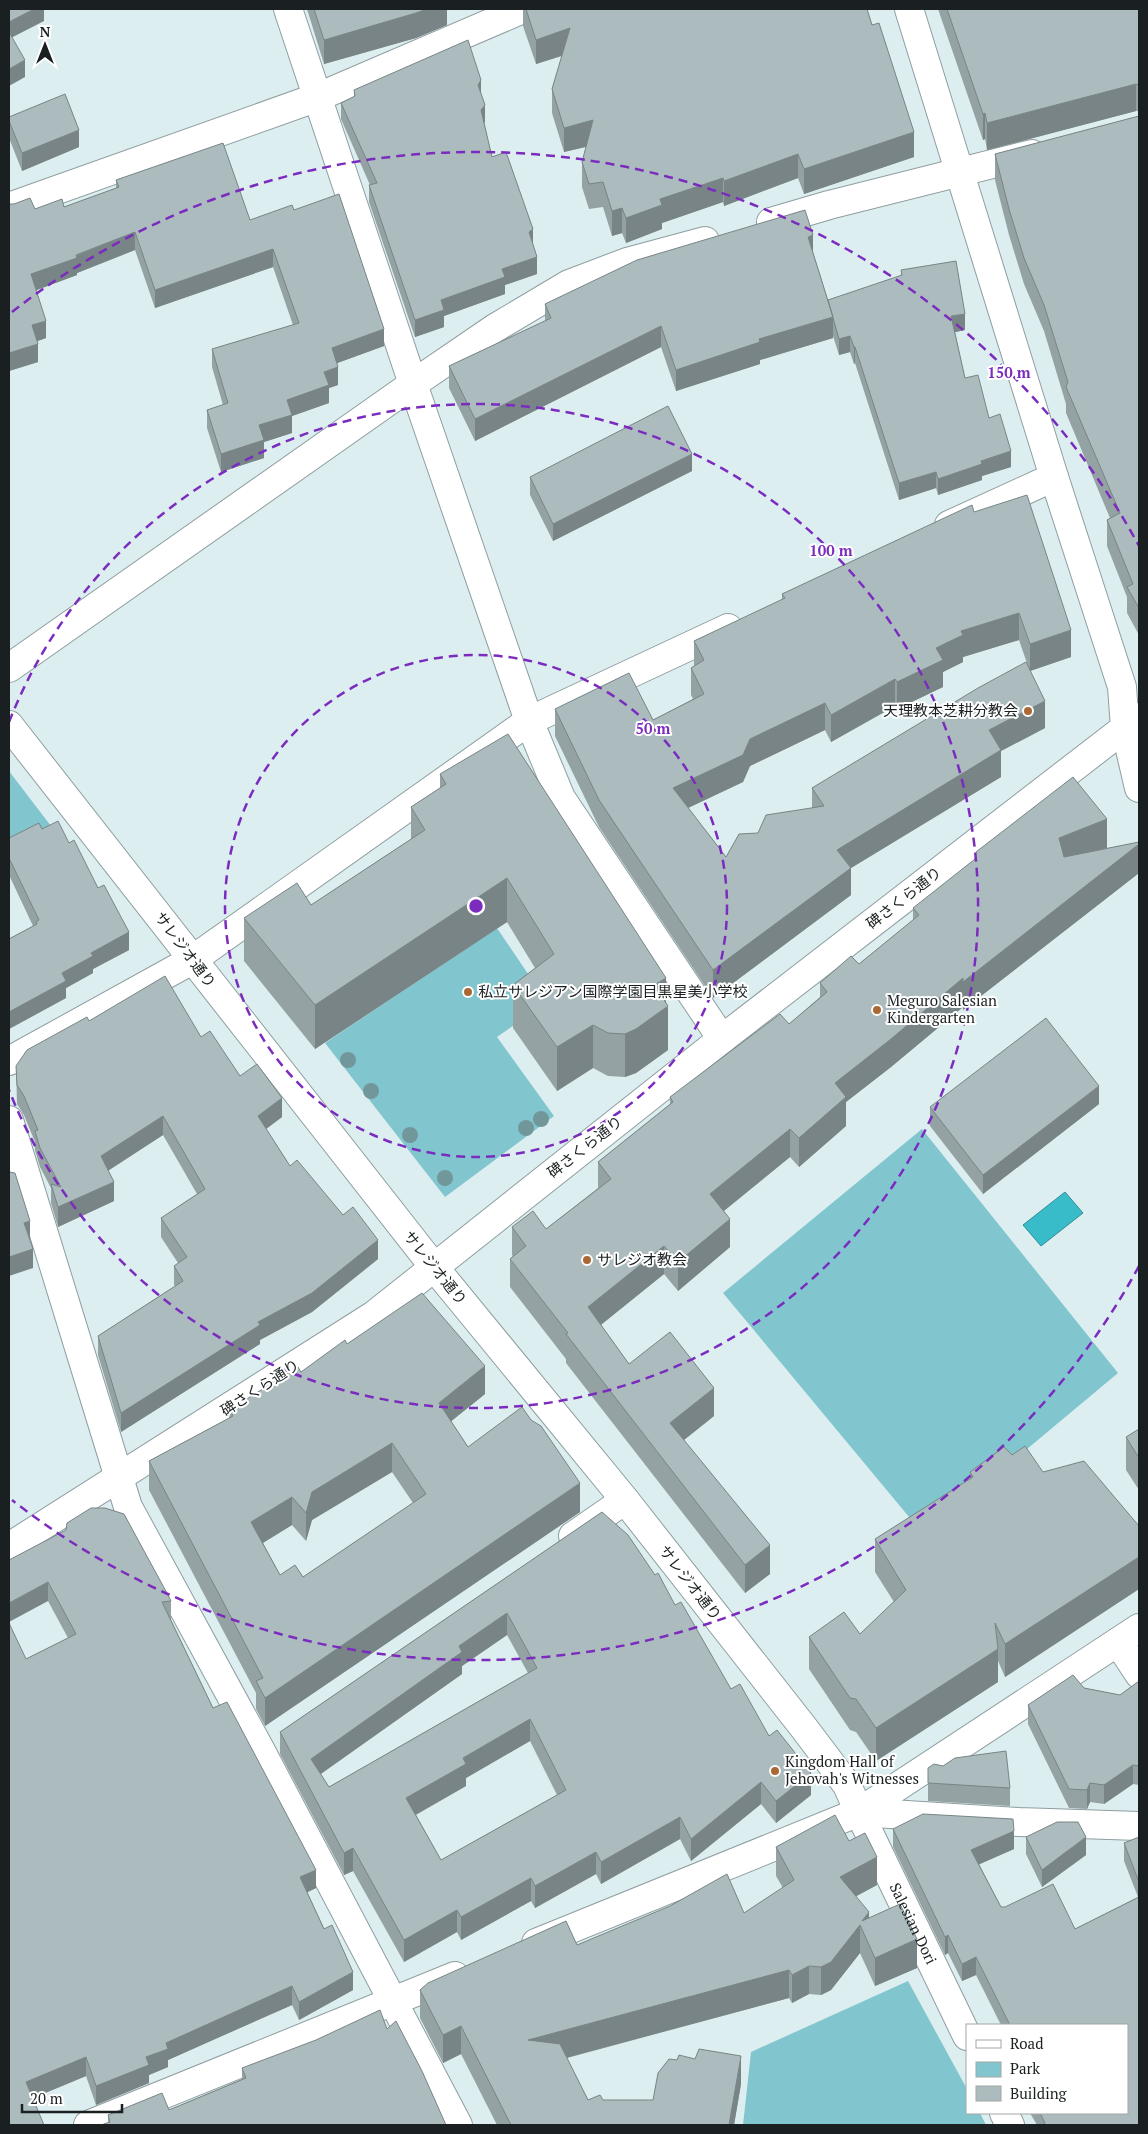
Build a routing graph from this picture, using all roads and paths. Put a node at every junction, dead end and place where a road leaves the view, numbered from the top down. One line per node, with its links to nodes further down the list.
1 (288, 9): 4 (street)
2 (523, 9): 4 (street)
3 (909, 9): 6 (street)
4 (318, 96): 7 (street); 8 (street)
5 (1057, 148): 6 (street)
6 (959, 173): 8 (street); 9 (street)
7 (9, 207)
8 (413, 384): 12 (street); 13 (street)
9 (1054, 477): 10 (street); 14 (street)
10 (924, 536)
11 (753, 616): 13 (street)
12 (9, 668)
13 (529, 721): 17 (street); 18 (street)
14 (1132, 723): 16 (street); 18 (street, 碑さくら通り)
15 (9, 725): 17 (street, サレジオ通り)
16 (1139, 788)
17 (192, 960): 19 (street); 21 (street, サレジオ通り)
18 (722, 1039): 21 (street, 碑さくら通り)
19 (9, 1061)
20 (9, 1120): 22 (street)
21 (434, 1267): 22 (street, 碑さくら通り); 23 (street, サレジオ通り)
22 (119, 1478): 24 (street, 碑さくら通り); 29 (street)
23 (625, 1500): 25 (street); 30 (street, サレジオ通り)
24 (9, 1547)
25 (552, 1550)
26 (1128, 1635): 27 (street); 30 (street)
27 (1139, 1674)
28 (284, 1732): 29 (street)
29 (260, 1749): 34 (street)
30 (859, 1812): 31 (street); 32 (street); 35 (street, Salesian Dori)
31 (1139, 1826)
32 (512, 1953)
33 (475, 1968): 34 (street)
34 (393, 2001): 36 (street); 37 (street)
35 (966, 2034)
36 (88, 2125)
37 (458, 2125)

